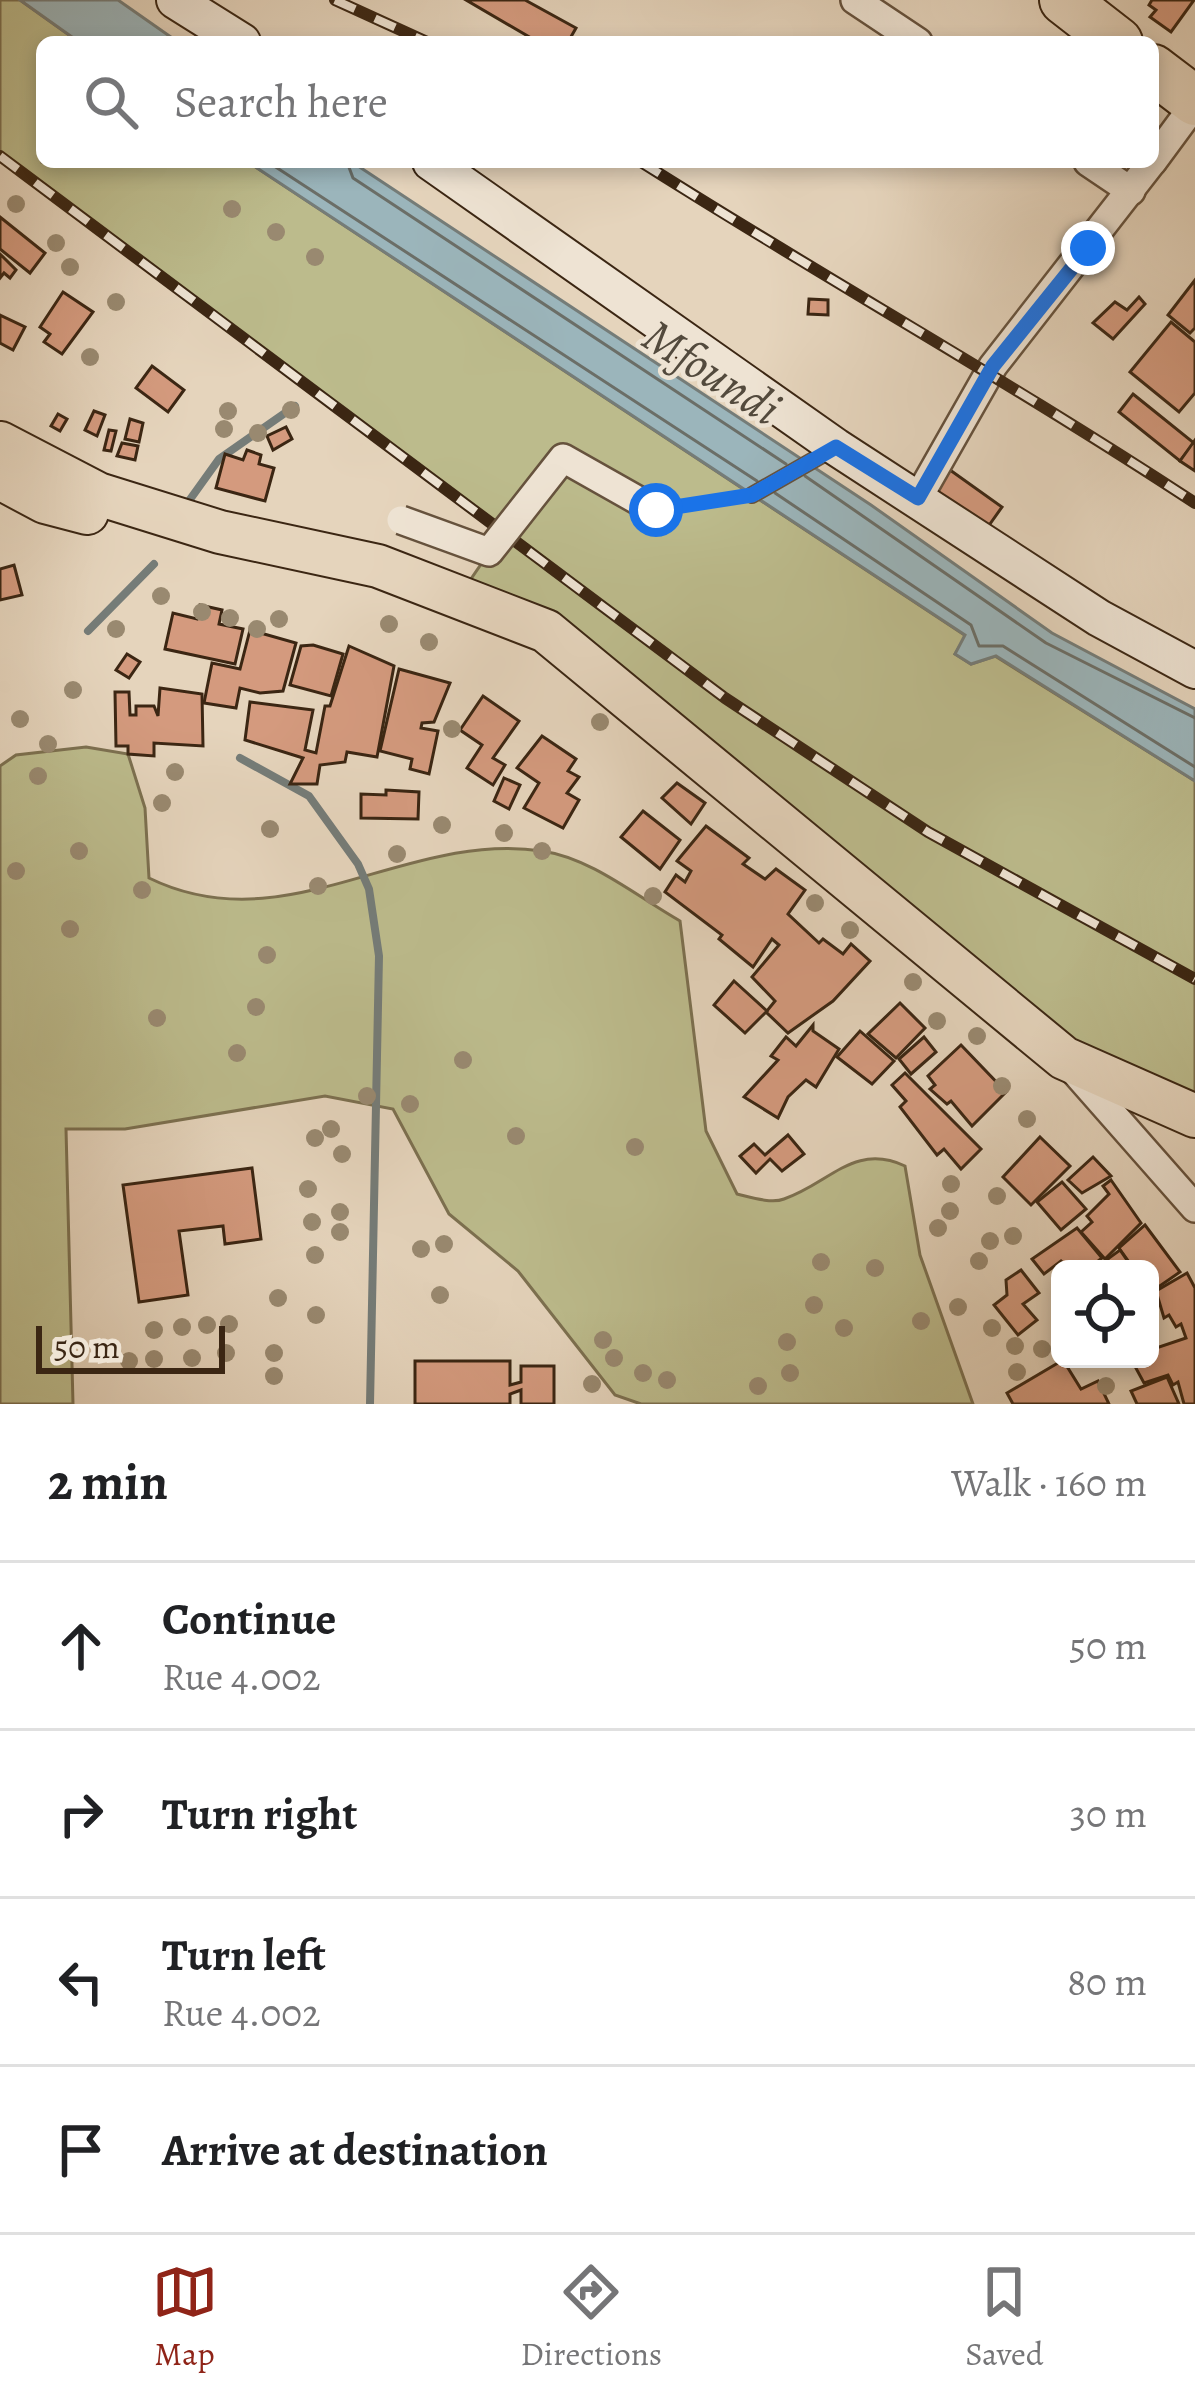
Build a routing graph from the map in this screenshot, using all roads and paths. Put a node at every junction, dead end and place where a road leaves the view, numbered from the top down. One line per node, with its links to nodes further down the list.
1 (175, 0): 4 (main road)
2 (856, 0): 5 (street)
3 (1064, 0): 6 (highway)
4 (232, 36)
5 (909, 36)
6 (1110, 36)
7 (1159, 74): 8 (highway)
8 (1195, 103): 9 (street)
9 (1159, 154)
10 (439, 168): 15 (main road)
11 (1097, 168): 13 (street)
12 (1148, 168): 13 (street)
13 (1131, 191): 18 (street)
14 (0, 442): 21 (main road)
15 (828, 452): 17 (lane); 18 (main road)
16 (0, 478): 21 (main road)
17 (752, 495): 19 (path)
18 (918, 498): 22 (main road)
19 (656, 510): 20 (street, bridge)
20 (401, 520)
21 (220, 532): 23 (main road)
22 (1195, 670)
23 (1064, 1058): 24 (main road); 25 (street)
24 (1195, 1116)
25 (1195, 1208)

